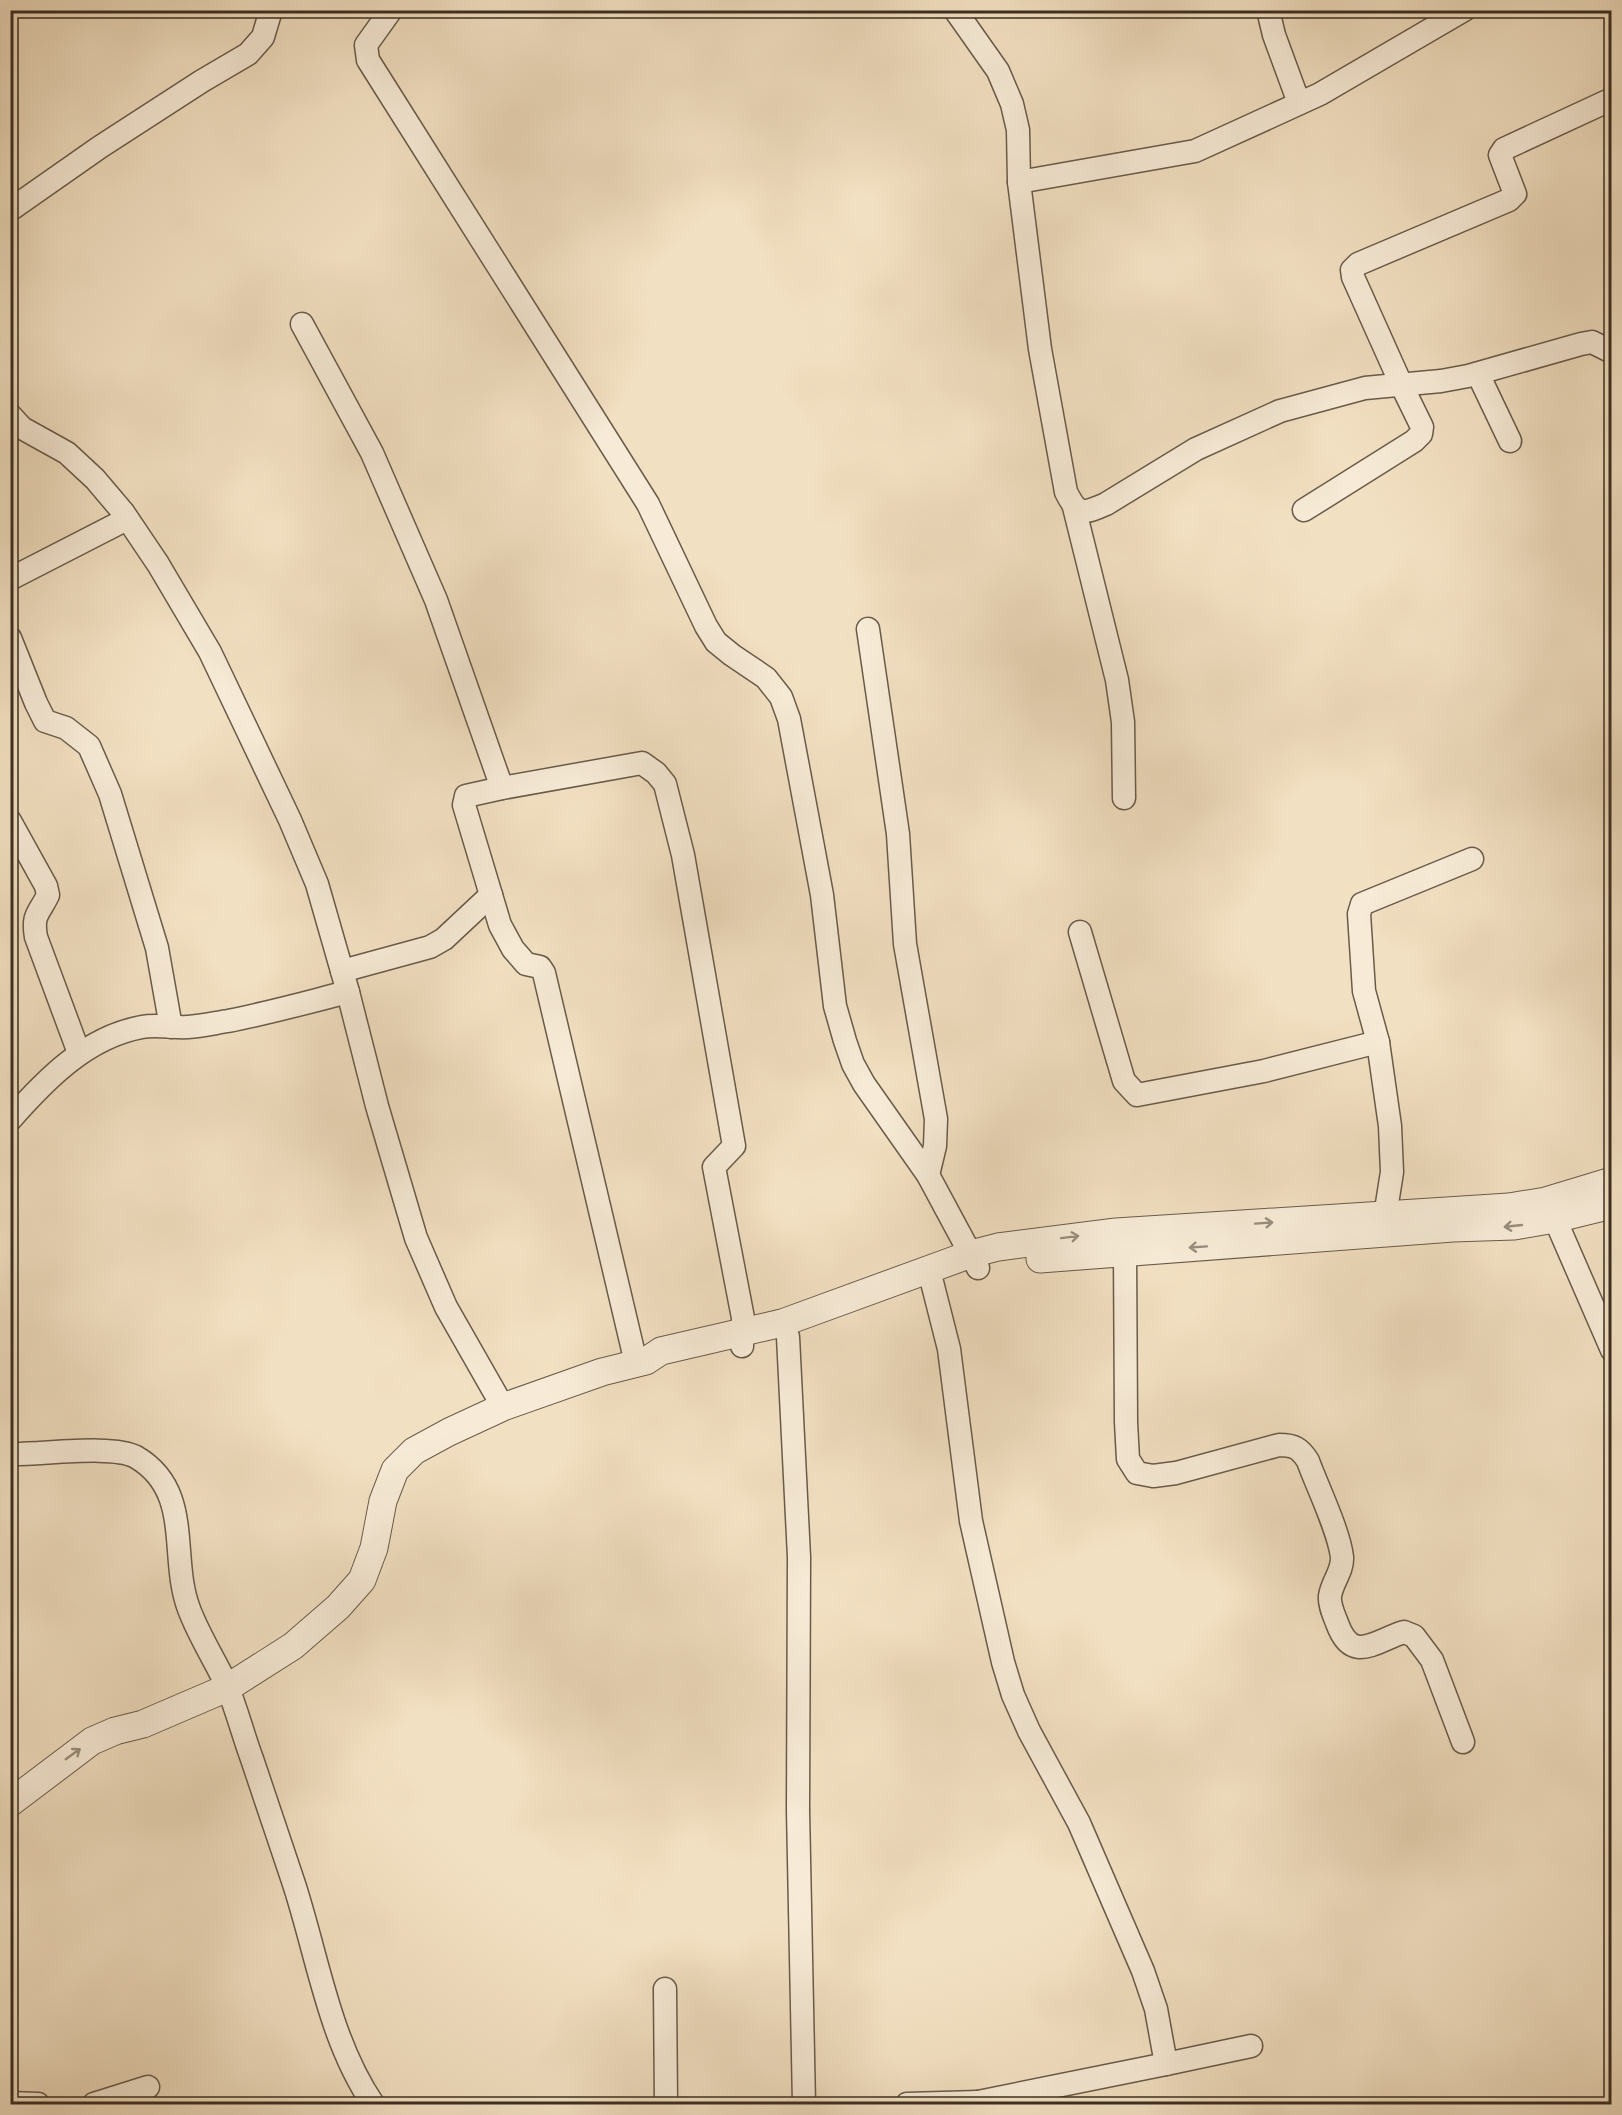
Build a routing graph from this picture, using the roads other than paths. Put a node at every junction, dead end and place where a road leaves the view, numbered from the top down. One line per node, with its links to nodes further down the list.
1 (271, 10): 9 (street)
2 (391, 10): 33 (street)
3 (956, 10): 8 (street)
4 (1268, 10): 7 (street)
5 (1464, 10): 7 (street)
6 (1611, 99): 13 (street)
7 (1299, 103): 8 (street)
8 (1018, 182): 16 (street)
9 (10, 210)
10 (302, 324): 22 (street)
11 (1611, 352): 12 (street)
12 (1478, 374): 13 (street); 15 (street)
13 (1401, 384): 16 (street); 17 (street)
14 (10, 415): 18 (street)
15 (1510, 441)
16 (1074, 507): 23 (street)
17 (1304, 510)
18 (128, 519): 19 (street); 28 (street)
19 (10, 579)
20 (868, 629): 33 (street)
21 (10, 638): 29 (street)
22 (502, 788): 26 (street); 42 (street)
23 (1124, 798)
24 (10, 821): 31 (street)
25 (1472, 859): 30 (street)
26 (491, 895): 28 (street); 44 (street)
27 (1080, 932): 30 (street)
28 (345, 982): 29 (street); 45 (street)
29 (171, 1027): 31 (street)
30 (1378, 1042): 37 (street)
31 (79, 1053): 32 (street)
32 (10, 1119)
33 (928, 1175): 39 (street)
34 (1611, 1181): 36 (street)
35 (1611, 1205): 36 (street)
36 (1552, 1210): 37 (street); 43 (street)
37 (1384, 1224): 38 (street, one-way to 38); 39 (street, one-way to 37)
38 (1125, 1252): 39 (street); 48 (street)
39 (974, 1261): 40 (street)
40 (929, 1276): 41 (street); 42 (street); 54 (street)
41 (788, 1336): 42 (street); 62 (street)
42 (742, 1339): 44 (street)
43 (1611, 1350)
44 (641, 1362): 45 (street)
45 (503, 1407): 47 (street)
46 (10, 1454): 47 (street)
47 (227, 1688): 49 (street); 60 (street)
48 (1463, 1742)
49 (40, 1790): 50 (street); 51 (street)
50 (10, 1803)
51 (10, 1823)
52 (665, 1989): 61 (street)
53 (1251, 2046): 54 (street)
54 (1166, 2064): 57 (street)
55 (148, 2087): 59 (street)
56 (10, 2103): 58 (street)
57 (979, 2103): 63 (street)
58 (38, 2104)
59 (94, 2104)
60 (373, 2104)
61 (666, 2104)
62 (804, 2104)
63 (907, 2104)

